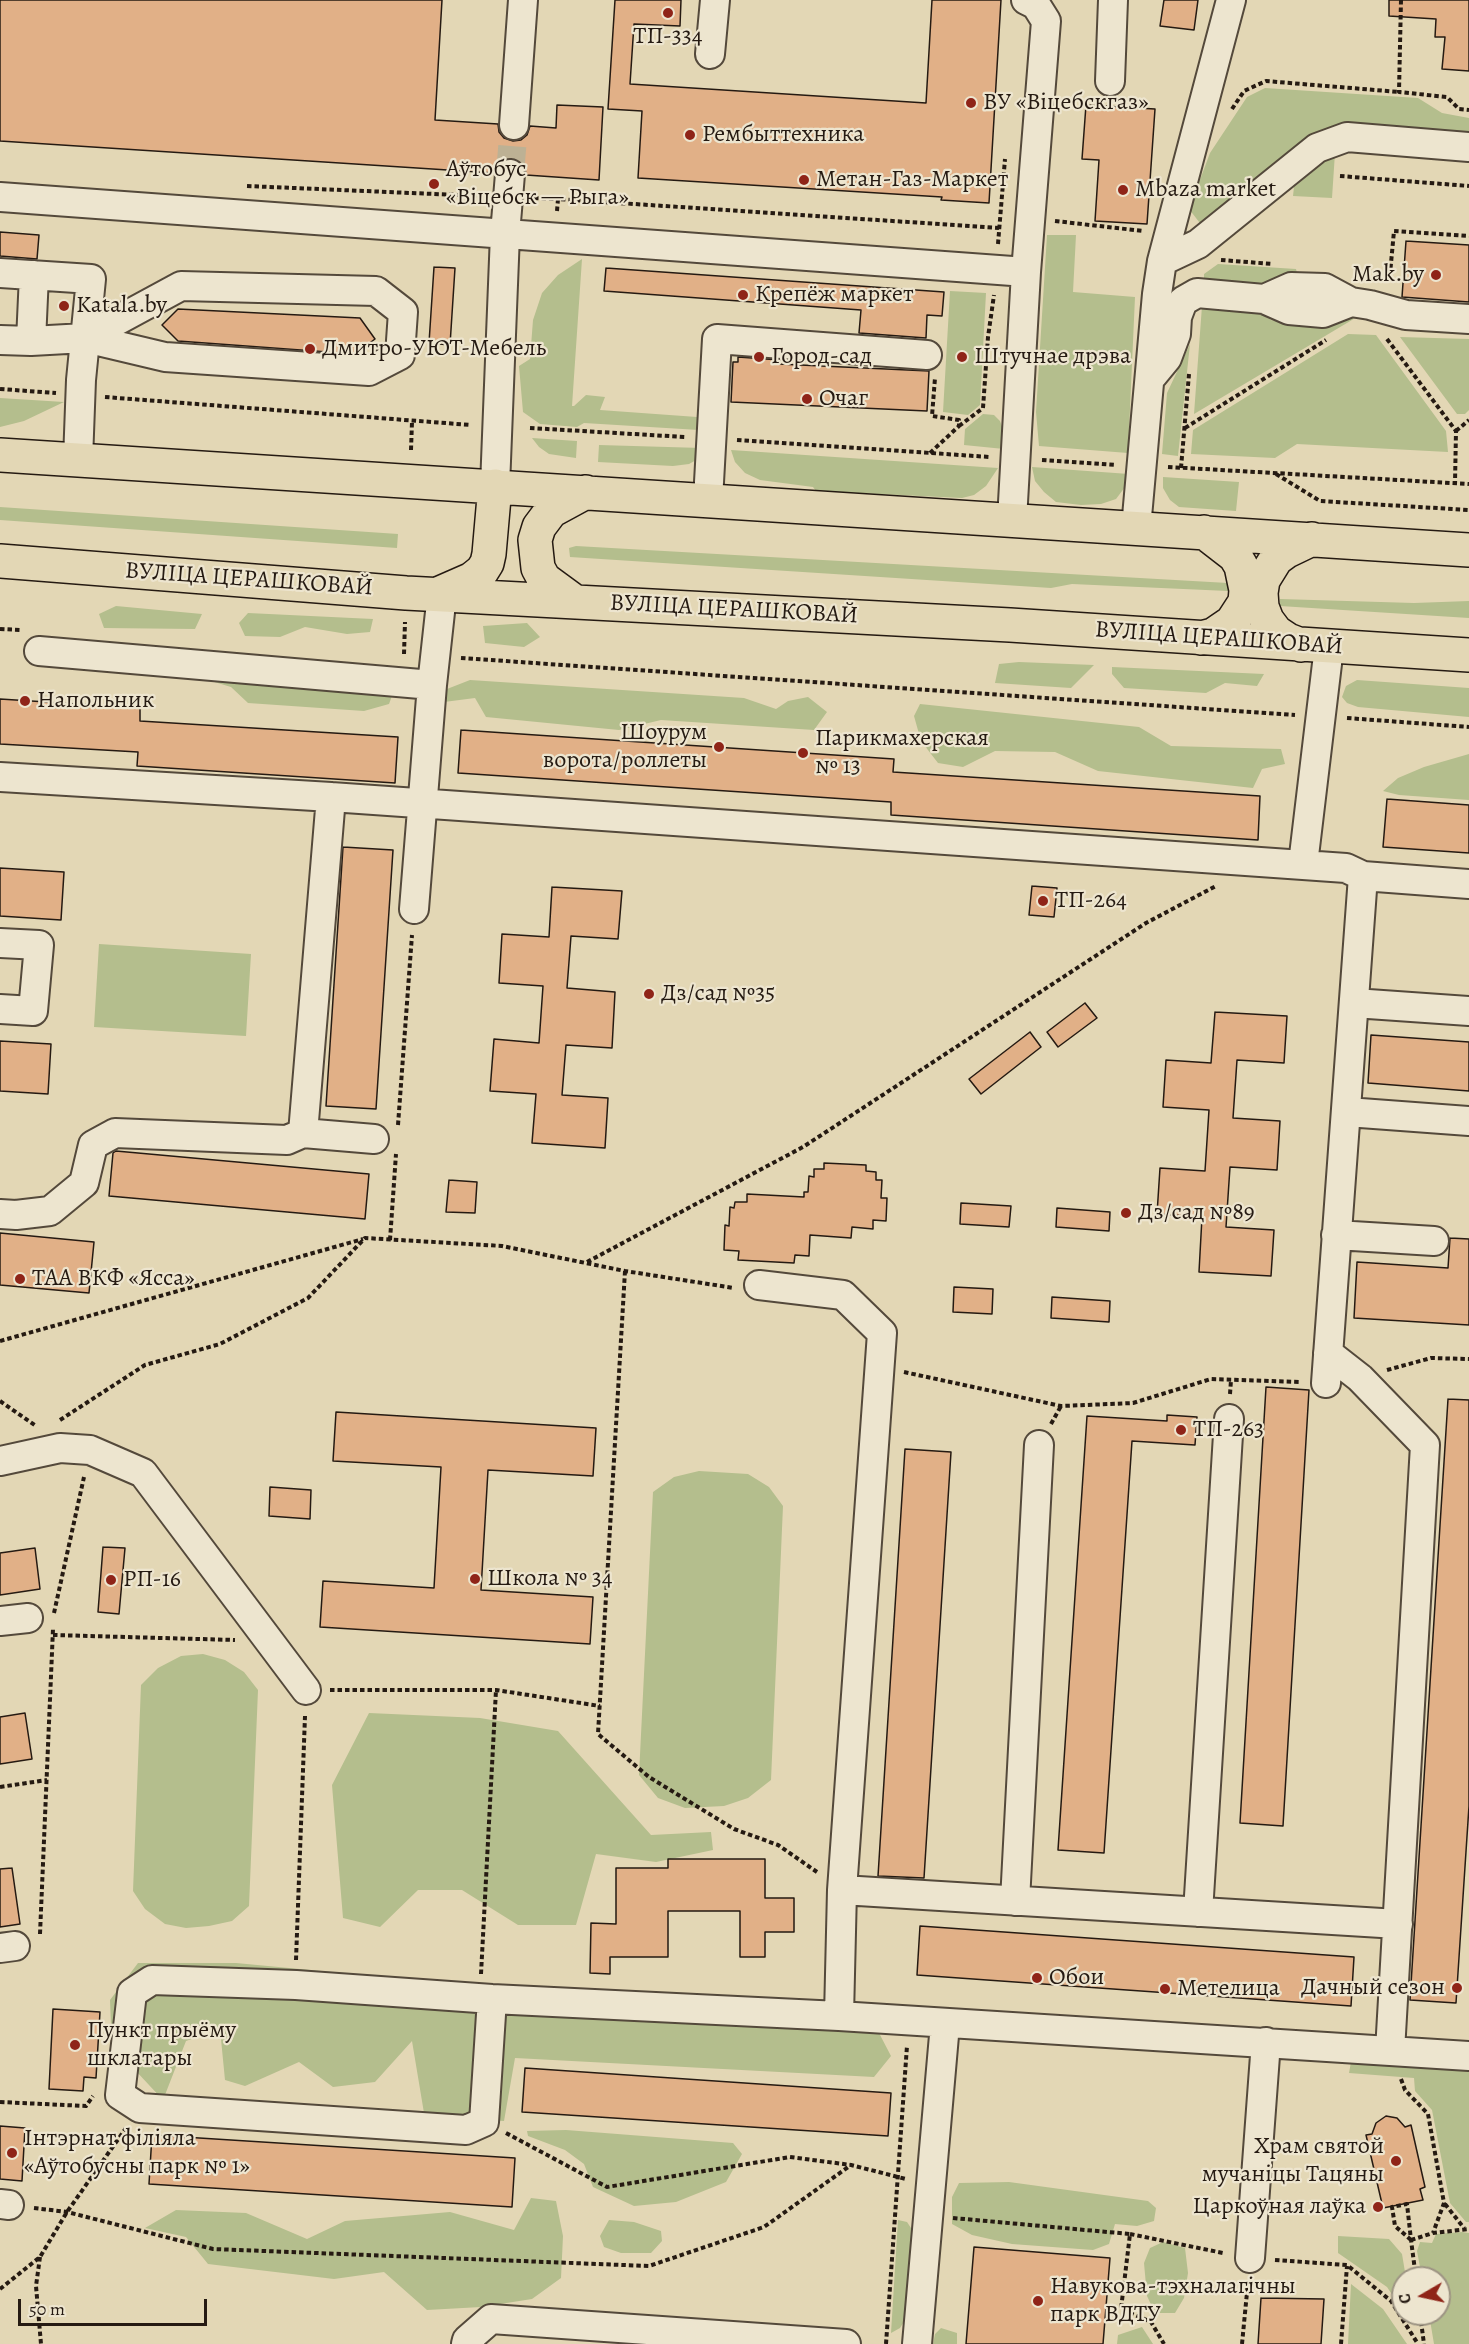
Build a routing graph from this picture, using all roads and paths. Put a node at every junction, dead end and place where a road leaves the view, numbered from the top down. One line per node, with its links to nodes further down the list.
1 (523, 0): 12 (lane)
2 (715, 0): 7 (lane)
3 (1026, 0): 29 (lane)
4 (1113, 0): 8 (lane)
5 (1232, 0): 28 (lane)
6 (1401, 0): 10 (path)
7 (710, 54)
8 (1110, 81)
9 (1266, 81): 10 (path)
10 (1399, 92): 11 (path)
11 (1469, 110)
12 (514, 125)
13 (1469, 147): 28 (lane)
14 (1005, 159): 22 (path)
15 (1340, 176): 18 (path)
16 (236, 185): 17 (path)
17 (509, 186): 20 (path); 24 (lane)
18 (1469, 186)
19 (0, 197): 24 (lane)
20 (558, 199): 22 (path); 26 (path)
21 (1062, 222): 23 (path)
22 (999, 228): 27 (path)
23 (1149, 232)
24 (505, 234): 26 (lane); 56 (lane)
25 (1469, 236): 31 (path)
26 (555, 237): 29 (lane)
27 (998, 248)
28 (1162, 261): 41 (lane)
29 (1026, 272): 60 (lane)
30 (0, 273): 32 (lane)
31 (1390, 274)
32 (34, 275): 37 (lane); 39 (lane)
33 (994, 294): 47 (path)
34 (1469, 319): 41 (lane)
35 (1332, 336): 48 (path)
36 (1384, 336): 49 (path)
37 (85, 338): 37 (lane); 39 (lane); 43 (lane)
38 (0, 340): 39 (lane)
39 (31, 341)
40 (927, 355): 47 (path); 58 (lane)
41 (1150, 379): 61 (lane)
42 (0, 389): 43 (path)
43 (81, 394): 45 (path); 53 (lane)
44 (1469, 420): 49 (path)
45 (412, 422): 46 (path); 50 (path)
46 (471, 425)
47 (959, 426): 51 (path)
48 (1184, 428)
49 (1456, 431): 55 (path)
50 (411, 450)
51 (929, 454)
52 (0, 455): 53 (main road)
53 (78, 460): 56 (main road)
54 (1274, 473): 59 (path)
55 (1455, 483)
56 (495, 486): 57 (main road); 66 (main road); 67 (main road)
57 (586, 492): 58 (main road); 68 (main road)
58 (708, 500): 60 (main road)
59 (1469, 510)
60 (1012, 520): 61 (main road)
61 (1136, 528): 62 (main road)
62 (1204, 532): 63 (main road); 71 (main road)
63 (1312, 539): 64 (main road); 73 (main road)
64 (1469, 550)
65 (0, 561): 66 (main road, ВУЛІЦА ЦЕРАШКОВАЙ)
66 (440, 594): 67 (main road, ВУЛІЦА ЦЕРАШКОВАЙ); 77 (lane)
67 (528, 599): 68 (main road, ВУЛІЦА ЦЕРАШКОВАЙ)
68 (574, 601): 71 (main road, ВУЛІЦА ЦЕРАШКОВАЙ)
69 (405, 617): 75 (path)
70 (0, 629): 72 (path)
71 (1201, 638): 73 (main road, ВУЛІЦА ЦЕРАШКОВАЙ)
72 (31, 641): 78 (lane)
73 (1315, 646): 76 (main road, ВУЛІЦА ЦЕРАШКОВАЙ); 79 (lane)
74 (392, 654): 75 (path)
75 (404, 654): 77 (path)
76 (1469, 655)
77 (435, 656): 78 (lane); 79 (path)
78 (432, 685): 83 (lane)
79 (1321, 717): 80 (path); 84 (lane)
80 (1469, 727)
81 (0, 777): 82 (lane)
82 (330, 797): 83 (lane); 95 (lane)
83 (423, 804): 84 (lane); 88 (lane)
84 (1303, 864): 85 (lane)
85 (1363, 876): 87 (lane); 90 (lane)
86 (1220, 884): 102 (path)
87 (1469, 884)
88 (414, 909): 96 (path)
89 (0, 943): 91 (lane)
90 (1354, 1003): 92 (lane); 93 (lane)
91 (0, 1009)
92 (1469, 1011)
93 (1347, 1112): 94 (lane); 98 (lane)
94 (1469, 1120)
95 (303, 1133): 96 (lane); 97 (lane)
96 (389, 1140): 100 (path)
97 (0, 1214)
98 (1336, 1235): 101 (lane); 106 (lane)
99 (365, 1238): 100 (path); 105 (path); 113 (path)
100 (390, 1240): 102 (path)
101 (1434, 1241)
102 (586, 1263): 103 (path)
103 (625, 1271): 104 (path); 123 (path)
104 (749, 1287): 127 (lane)
105 (0, 1341)
106 (1328, 1353): 109 (lane); 110 (lane)
107 (1469, 1359): 109 (path)
108 (897, 1371): 110 (path)
109 (1360, 1378): 130 (lane)
110 (1326, 1383)
111 (0, 1401): 113 (path)
112 (1229, 1419): 129 (lane)
113 (52, 1439): 115 (lane); 116 (lane)
114 (1039, 1445): 128 (lane)
115 (90, 1450): 117 (path); 120 (lane)
116 (0, 1461)
117 (45, 1619): 118 (lane); 119 (path)
118 (0, 1621)
119 (53, 1635): 120 (path); 125 (path)
120 (270, 1641): 121 (lane)
121 (306, 1690): 122 (path)
122 (496, 1690): 123 (path); 133 (path)
123 (600, 1706): 127 (path)
124 (305, 1736): 132 (path)
125 (46, 1780): 126 (path); 131 (path)
126 (0, 1787)
127 (842, 1890): 128 (lane); 134 (lane)
128 (1015, 1901): 129 (lane)
129 (1197, 1912): 130 (lane)
130 (1398, 1924): 138 (lane)
131 (8, 1947)
132 (296, 1985): 133 (lane); 140 (lane)
133 (486, 1999): 134 (lane); 142 (lane)
134 (839, 2016): 135 (lane)
135 (909, 2022): 136 (lane); 144 (path)
136 (945, 2024): 137 (lane); 145 (lane)
137 (1266, 2042): 138 (lane); 155 (lane)
138 (1390, 2051): 139 (lane); 146 (path)
139 (1469, 2056)
140 (118, 2099): 141 (path); 142 (lane); 148 (path)
141 (0, 2102)
142 (484, 2122): 143 (path)
143 (851, 2165): 144 (path); 148 (path)
144 (898, 2177): 145 (path); 163 (path)
145 (931, 2187): 149 (lane)
146 (1444, 2203): 150 (path); 151 (path)
147 (4, 2204): 148 (path)
148 (67, 2212): 154 (path)
149 (928, 2216): 152 (path); 164 (lane)
150 (1466, 2228): 151 (path)
151 (1433, 2233): 153 (path)
152 (1130, 2234): 155 (path); 165 (path)
153 (1411, 2240): 153 (path); 157 (path)
154 (40, 2256): 158 (path); 160 (path)
155 (1250, 2258): 156 (path); 166 (path)
156 (1347, 2265): 167 (path); 168 (path)
157 (1414, 2266)
158 (0, 2289)
159 (1422, 2326): 169 (path)
160 (41, 2344)
161 (466, 2344): 162 (lane)
162 (846, 2344)
163 (886, 2344)
164 (916, 2344)
165 (1164, 2344)
166 (1242, 2344)
167 (1341, 2344)
168 (1418, 2344)
169 (1424, 2344)

